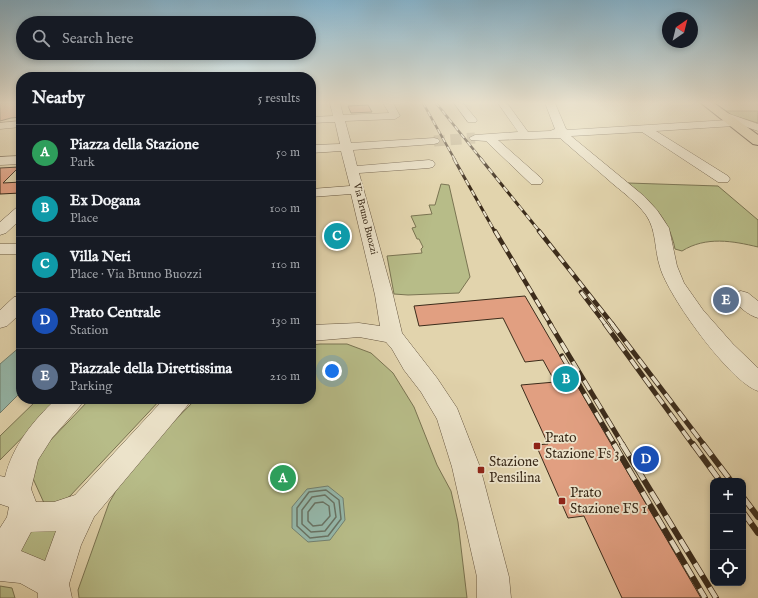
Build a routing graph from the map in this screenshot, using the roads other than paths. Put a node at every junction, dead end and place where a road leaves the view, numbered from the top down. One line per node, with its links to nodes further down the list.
1 (343, 131): 10 (street, Via Bruno Buozzi)
2 (522, 131): 7 (street)
3 (596, 131): 6 (street)
4 (648, 131): 16 (street)
5 (744, 131): 9 (main road)
6 (562, 133): 7 (street); 30 (street)
7 (525, 135): 17 (street)
8 (434, 141): 10 (street)
9 (758, 141)
10 (347, 146): 11 (street); 15 (street, Via Bruno Buozzi)
11 (316, 149)
12 (16, 160): 13 (street)
13 (0, 161)
14 (429, 164): 15 (street)
15 (352, 170): 18 (street, Via Bruno Buozzi)
16 (722, 179)
17 (536, 181)
18 (357, 190): 19 (street); 29 (street, Via Bruno Buozzi)
19 (316, 193)
20 (16, 216): 21 (street)
21 (0, 230)
22 (0, 249): 23 (street)
23 (16, 249)
24 (741, 297): 26 (street)
25 (16, 306): 27 (street)
26 (758, 311)
27 (2, 318)
28 (316, 333): 29 (street)
29 (392, 336): 38 (street)
30 (758, 382)
31 (67, 404): 33 (street)
32 (175, 404): 34 (street)
33 (13, 500): 34 (street); 35 (street)
34 (84, 506): 37 (street)
35 (0, 553)
36 (0, 565): 37 (street)
37 (54, 591)
38 (494, 598)

